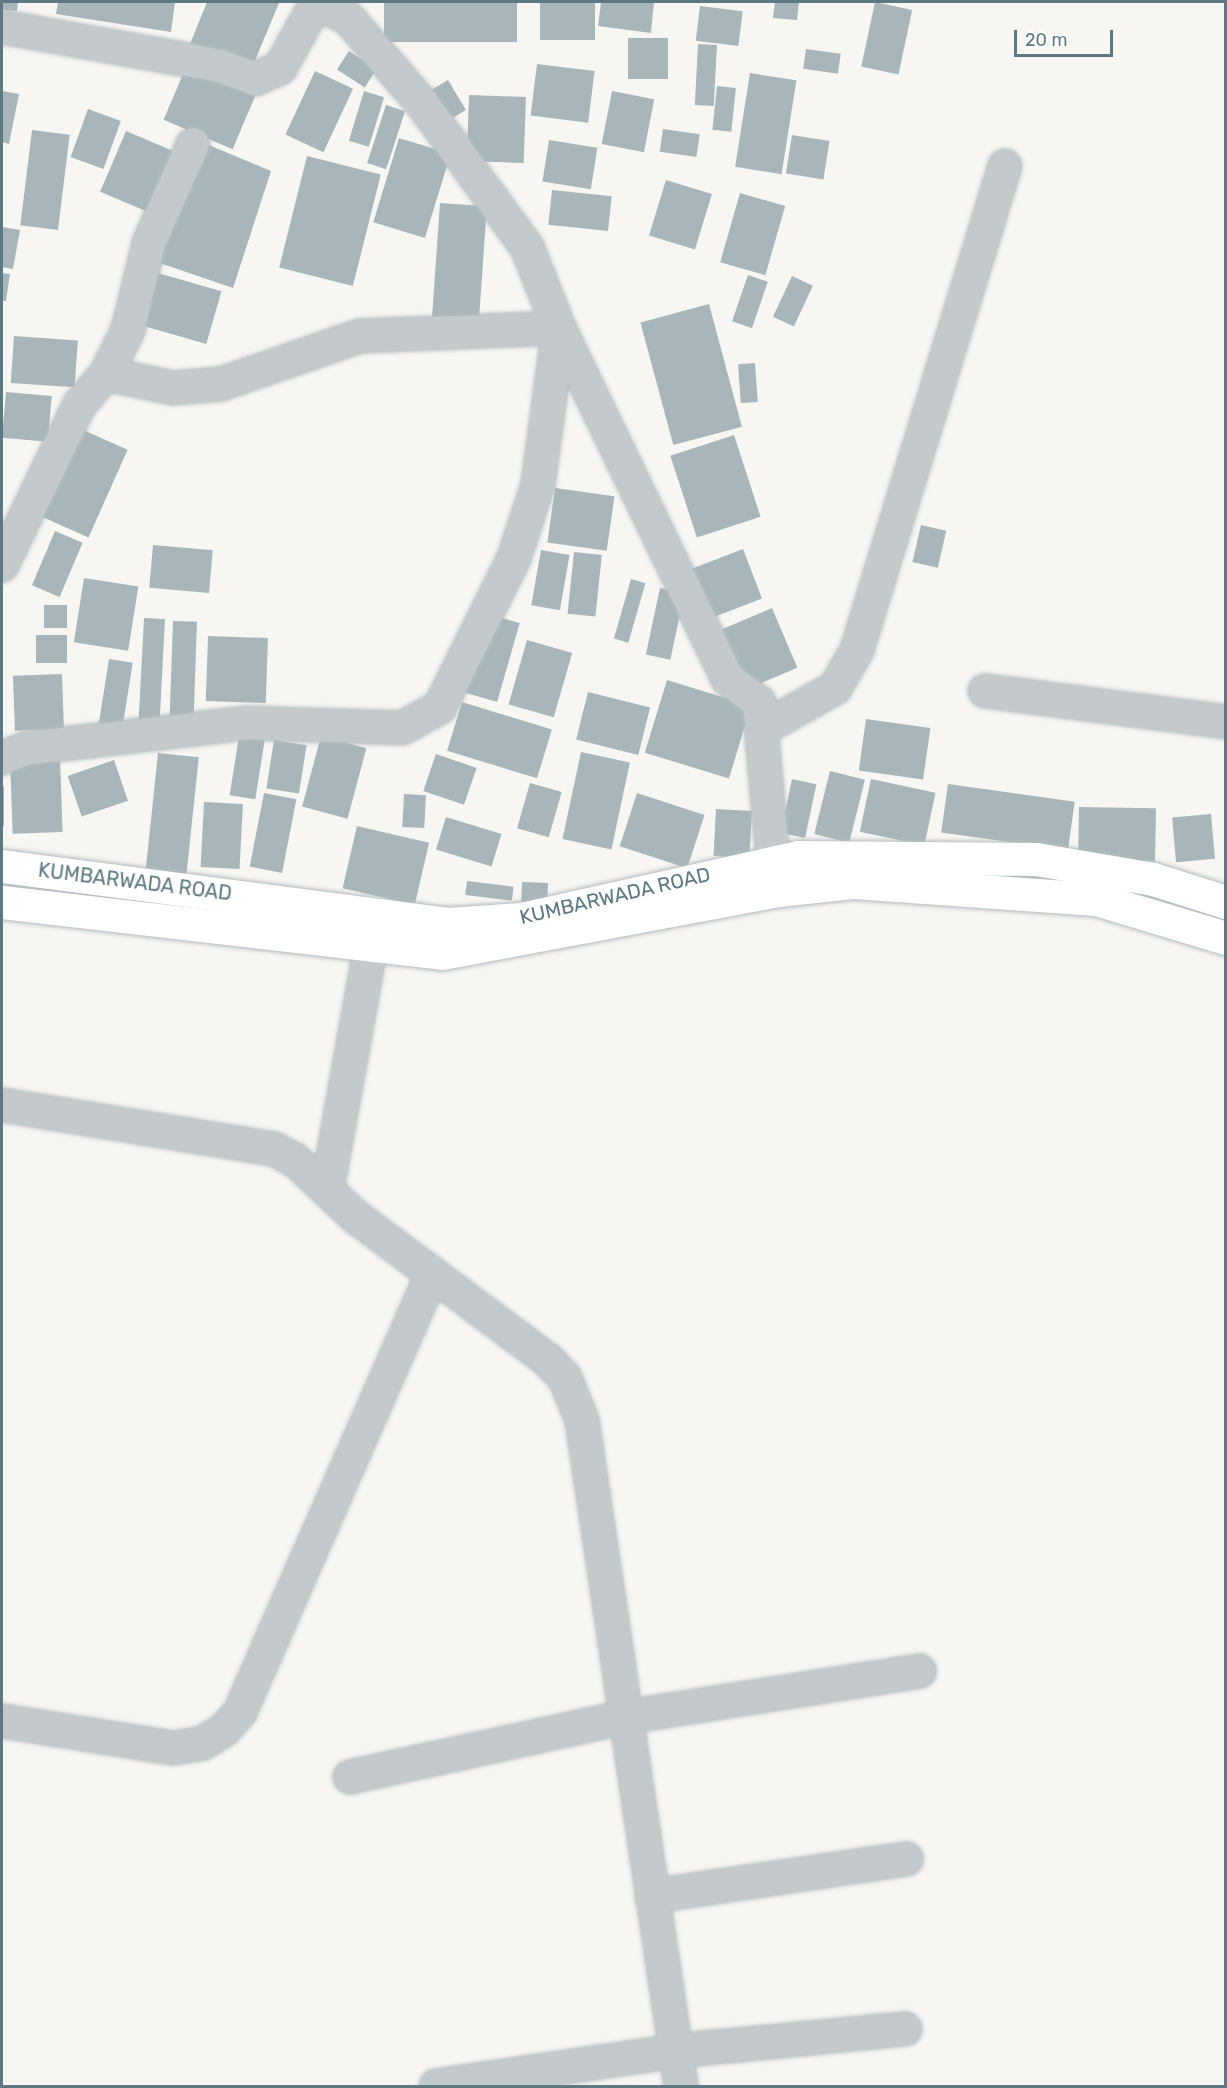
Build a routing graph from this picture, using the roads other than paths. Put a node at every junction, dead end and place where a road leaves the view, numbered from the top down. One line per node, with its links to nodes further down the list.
1 (317, 2): 2 (street); 5 (street)
2 (2, 27)
3 (193, 144): 6 (street)
4 (1005, 166): 10 (street)
5 (559, 328): 6 (street); 10 (street); 11 (street)
6 (106, 374): 7 (street)
7 (2, 565)
8 (985, 691): 9 (street)
9 (1226, 722)
10 (762, 729): 12 (street)
11 (2, 758)
12 (773, 860): 13 (street, KUMBARWADA ROAD); 15 (street, KUMBARWADA ROAD)
13 (2, 866)
14 (2, 902): 17 (street, KUMBARWADA ROAD)
15 (1226, 903)
16 (1226, 938): 17 (street, KUMBARWADA ROAD)
17 (371, 945): 19 (street)
18 (2, 1105): 19 (street)
19 (327, 1191): 20 (street)
20 (432, 1274): 22 (street); 23 (street)
21 (919, 1671): 22 (street)
22 (626, 1718): 24 (street); 26 (street)
23 (2, 1721)
24 (350, 1777)
25 (906, 1859): 26 (street)
26 (652, 1896): 28 (street)
27 (905, 2029): 28 (street)
28 (675, 2051): 29 (street); 30 (street)
29 (436, 2086)
30 (681, 2086)

